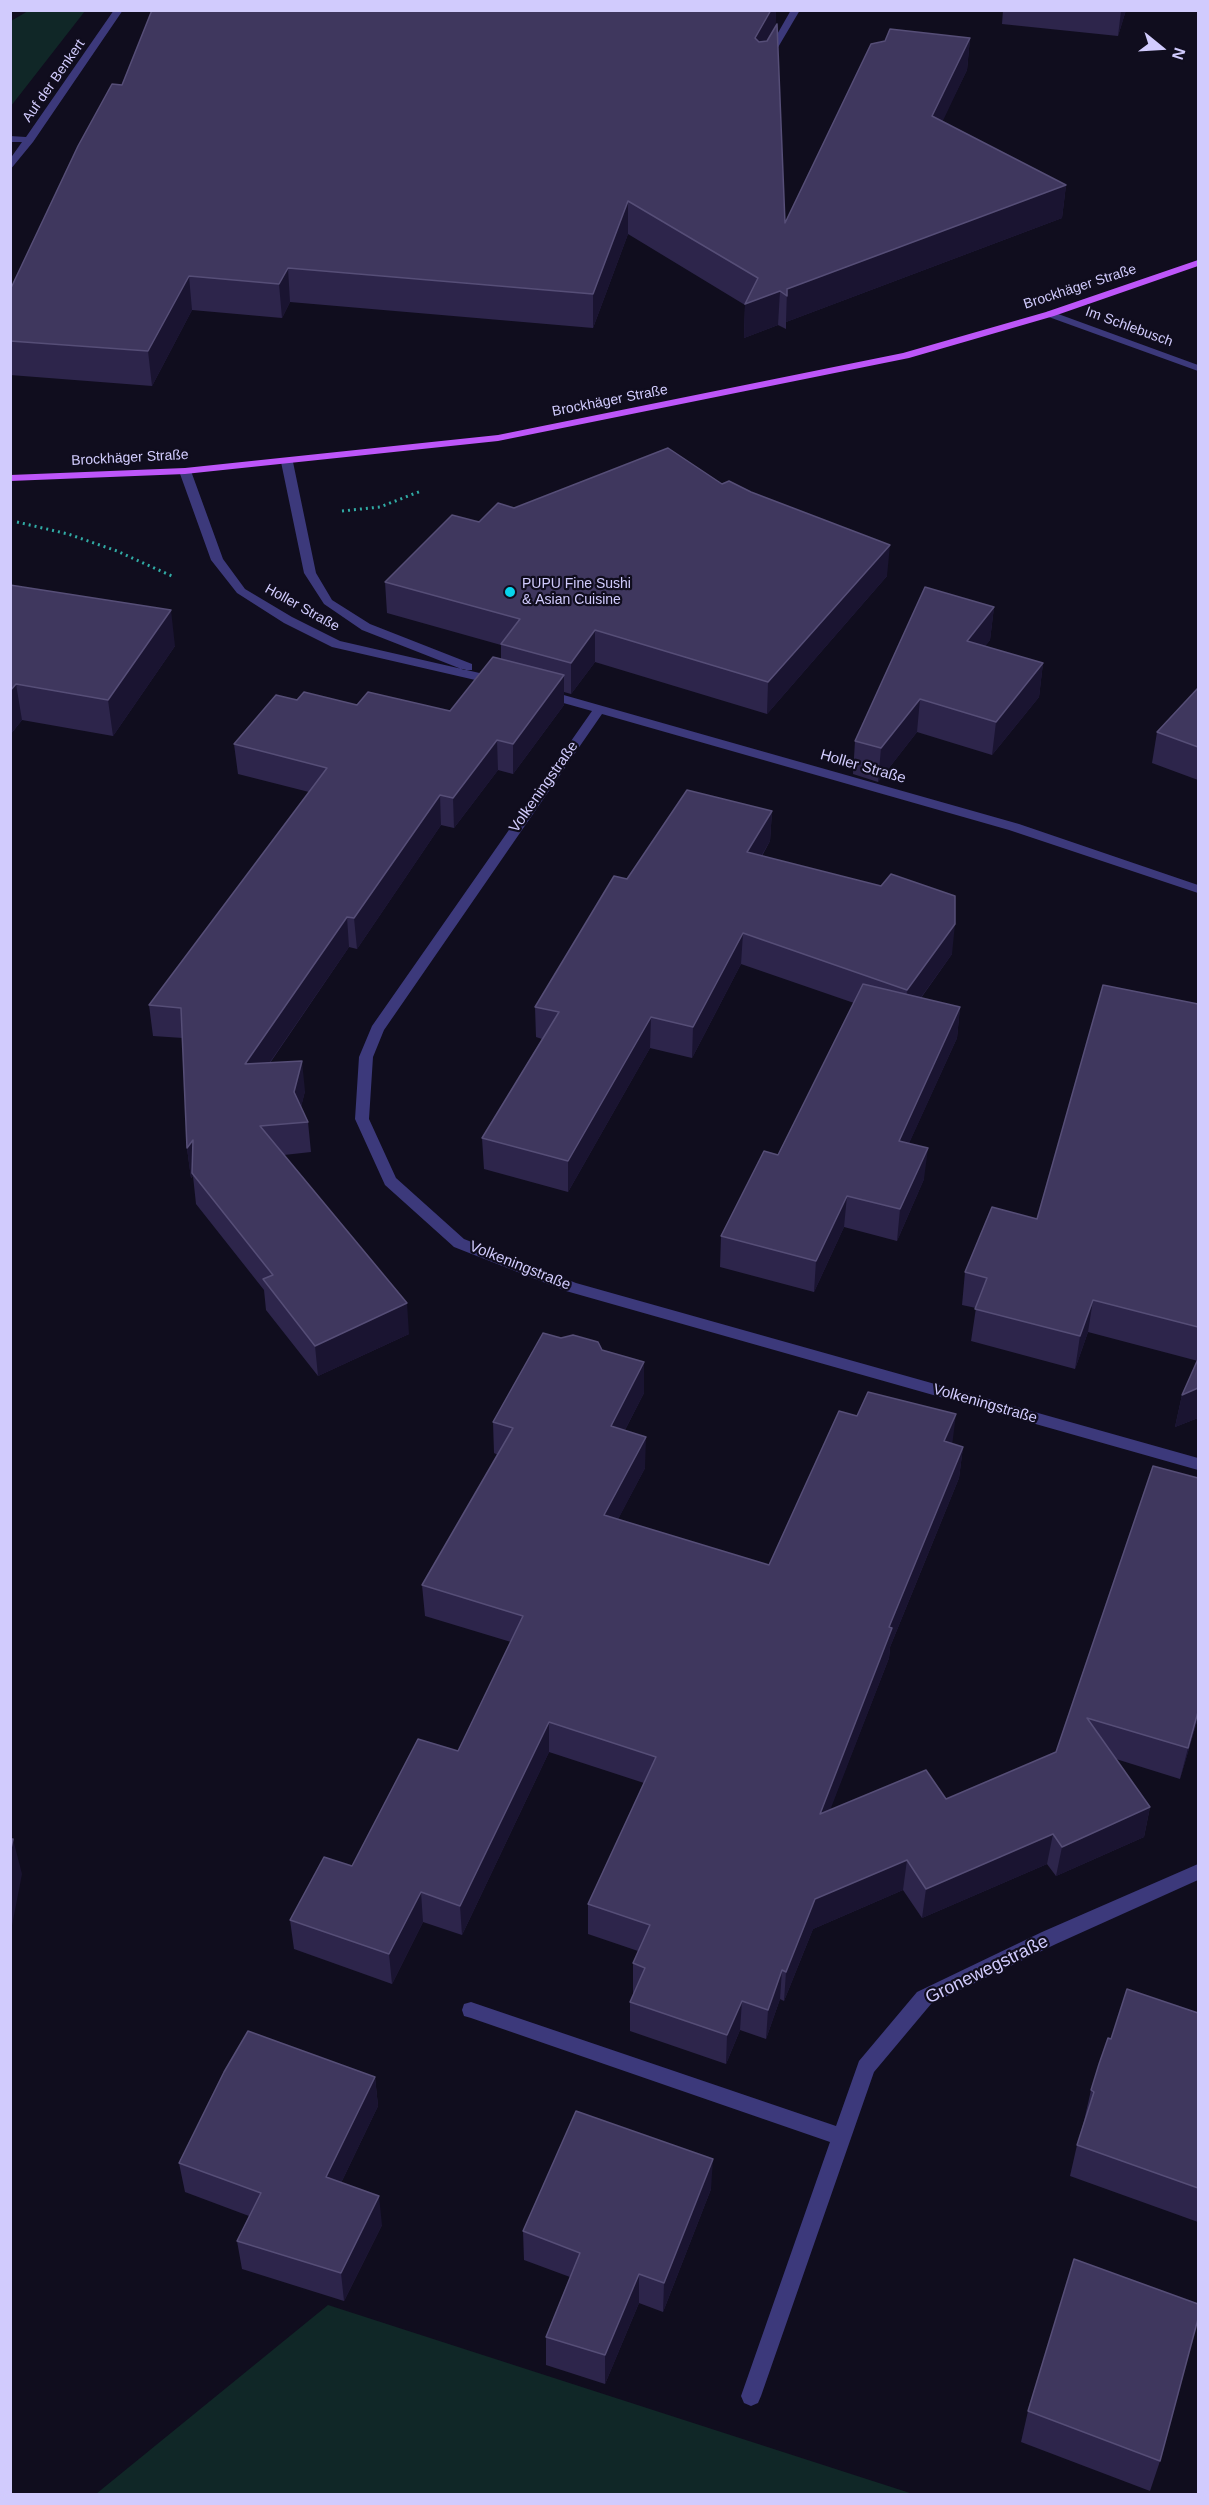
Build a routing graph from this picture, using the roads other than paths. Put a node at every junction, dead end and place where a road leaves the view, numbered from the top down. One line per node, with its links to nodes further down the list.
1 (119, 10): 5 (street, Auf der Benkert)
2 (796, 10): 3 (street)
3 (761, 69)
4 (10, 139): 5 (street)
5 (30, 140): 6 (street, Auf der Benkert)
6 (10, 167)
7 (1198, 263): 8 (main road, Brockhäger Straße)
8 (1050, 314): 9 (street, Im Schlebusch); 10 (main road, Brockhäger Straße)
9 (1198, 368)
10 (287, 462): 11 (main road, Brockhäger Straße); 11 (street, Holler Straße)
11 (184, 471): 12 (main road, Brockhäger Straße)
12 (10, 478)
13 (537, 691): 14 (street, Holler Straße)
14 (599, 709): 15 (street, Holler Straße); 16 (street, Volkeningstraße)
15 (1198, 889)
16 (1198, 1464)
17 (1198, 1872): 19 (street, Gronewegstraße)
18 (471, 2010): 19 (street)
19 (842, 2138): 20 (street, Gronewegstraße)
20 (752, 2396)

